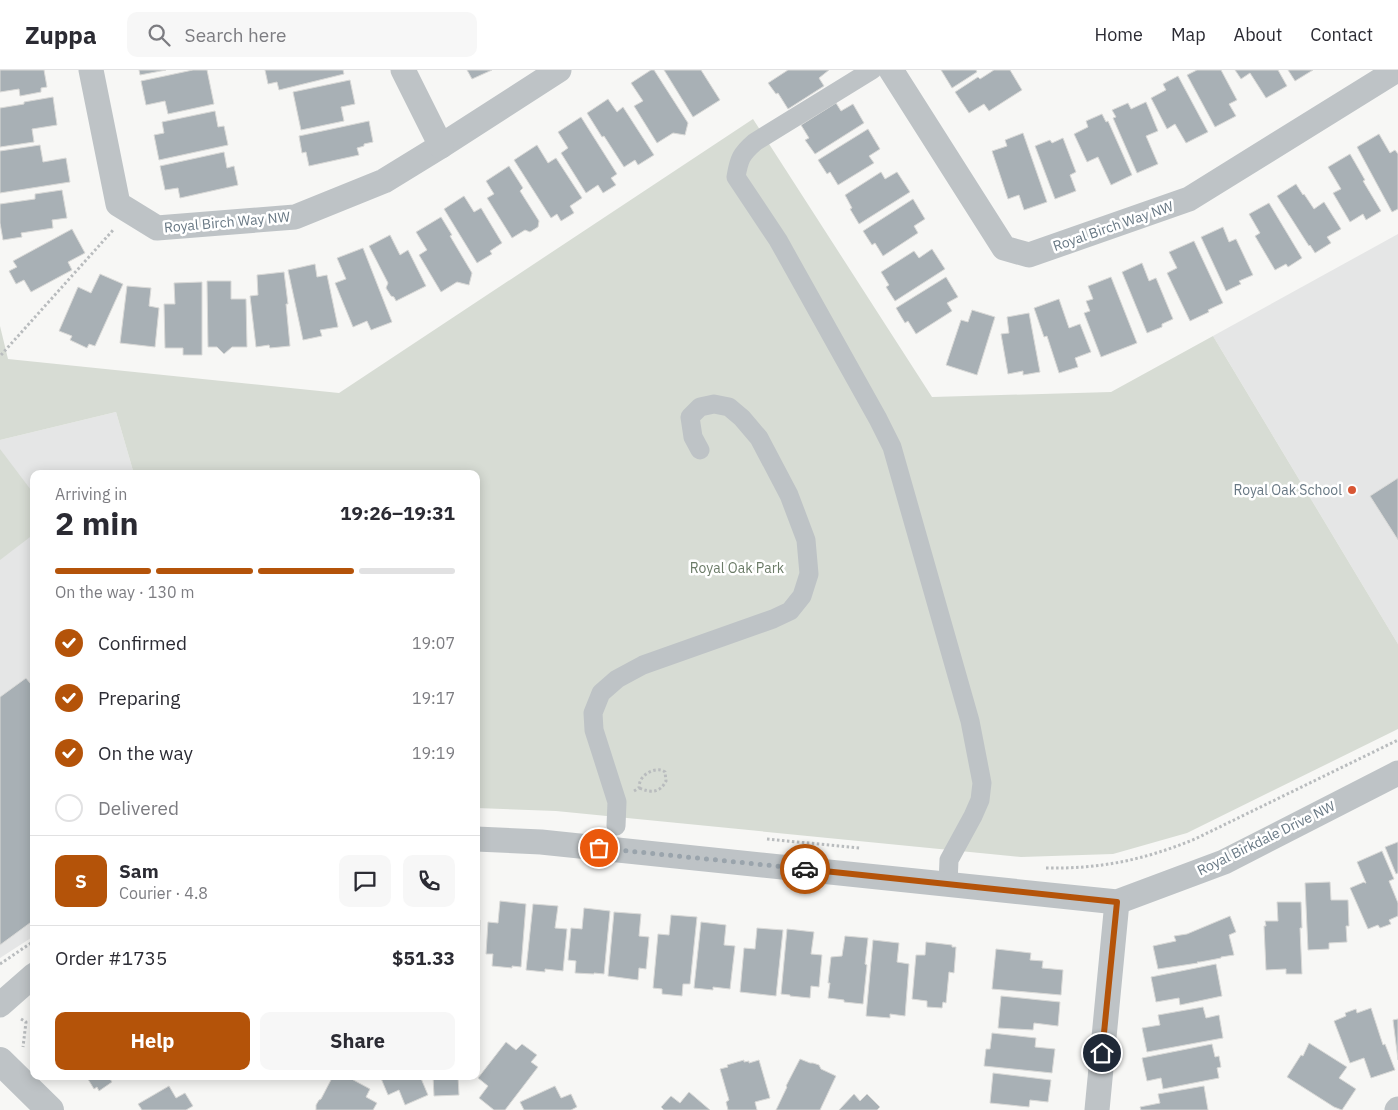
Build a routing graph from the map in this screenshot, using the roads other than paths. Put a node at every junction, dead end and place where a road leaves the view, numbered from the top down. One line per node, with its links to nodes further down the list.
1 (91, 70): 7 (street, Royal Birch Way NW)
2 (403, 70): 7 (street)
3 (559, 70): 7 (street, Royal Birch Way NW)
4 (872, 70): 12 (street)
5 (892, 70): 6 (street, Royal Birch Way NW)
6 (1397, 70)
7 (441, 146)
8 (700, 450): 10 (street)
9 (1398, 773): 13 (street, Royal Birkdale Drive NW)
10 (616, 826)
11 (480, 838): 12 (street, Royal Birkdale Drive NW)
12 (948, 884): 13 (street, Royal Birkdale Drive NW)
13 (1117, 902): 18 (street)
14 (30, 979): 15 (street)
15 (0, 1005)
16 (0, 1061): 17 (street)
17 (50, 1110)
18 (1097, 1110)

